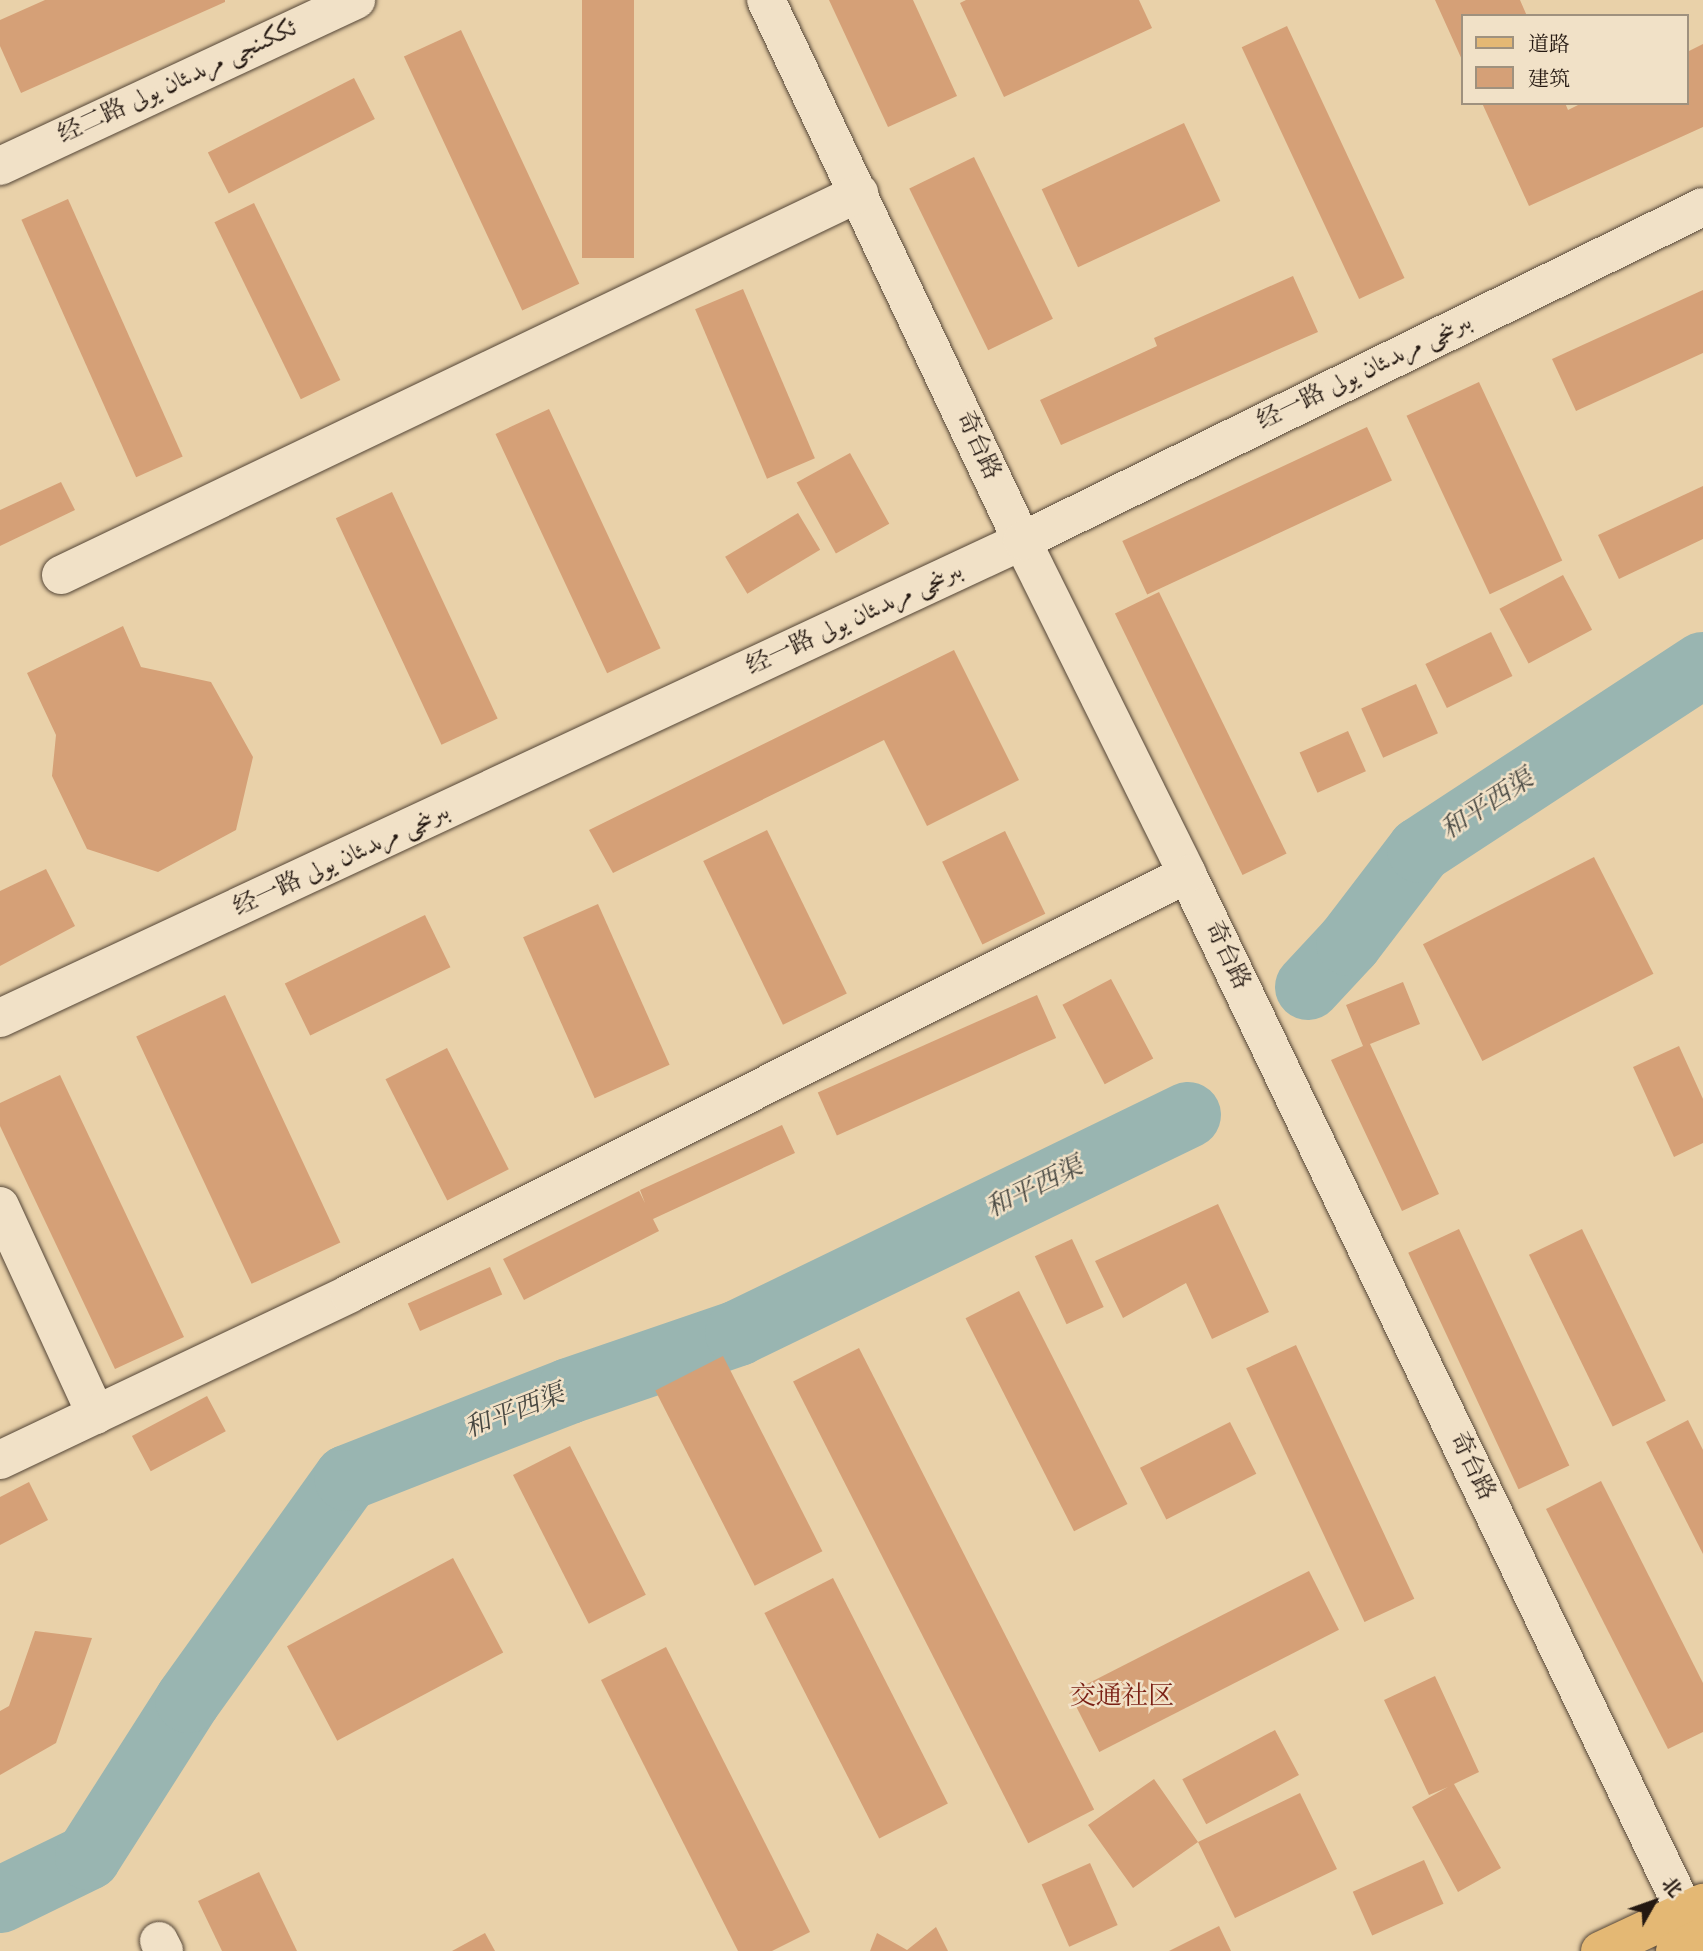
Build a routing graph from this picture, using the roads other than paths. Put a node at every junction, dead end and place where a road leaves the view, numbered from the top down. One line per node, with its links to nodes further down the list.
1 (356, 0): 3 (street, 经二路 ئككىنجى مرىدىئان يولى)
2 (766, 0): 4 (street, 奇台路)
3 (0, 166)
4 (859, 193): 6 (street, 奇台路); 7 (street)
5 (1703, 207): 6 (street, 经一路 بىرىنجى مرىدىئان يولى)
6 (1022, 541): 8 (street, 奇台路); 9 (street, 经一路 بىرىنجى مرىدىئان يولى)
7 (61, 575)
8 (1187, 874): 11 (street); 13 (street, 奇台路)
9 (0, 1018)
10 (0, 1206): 11 (street)
11 (96, 1415): 12 (street)
12 (0, 1460)
13 (1691, 1933): 14 (main road)
14 (1600, 1951)

